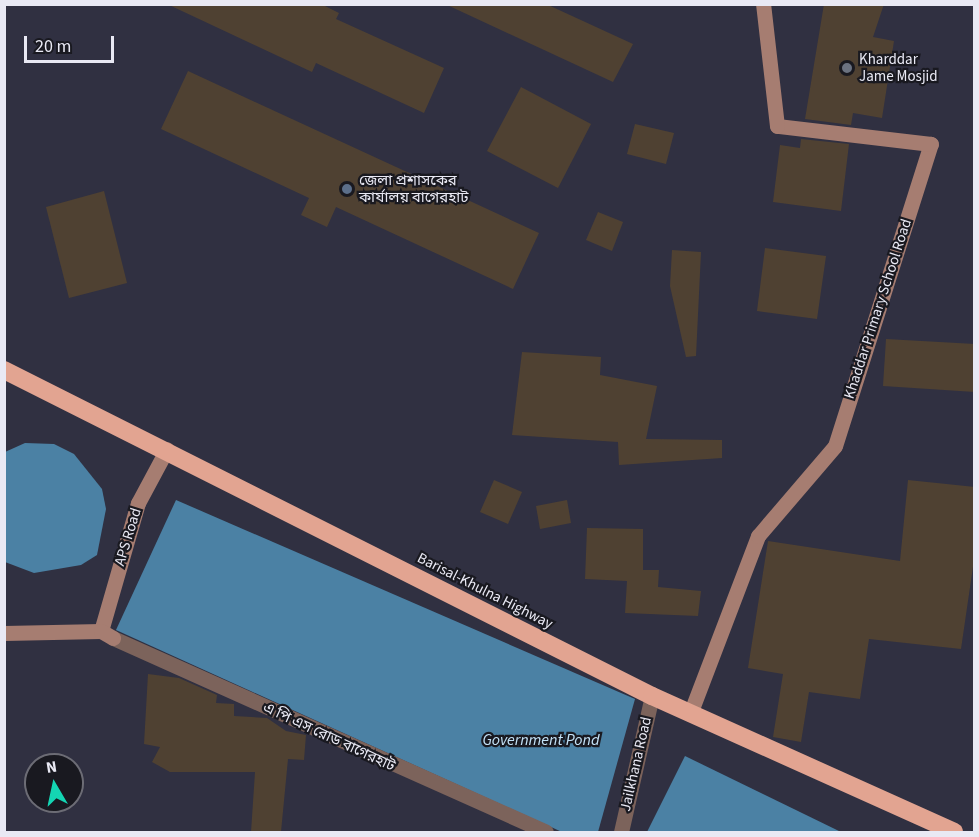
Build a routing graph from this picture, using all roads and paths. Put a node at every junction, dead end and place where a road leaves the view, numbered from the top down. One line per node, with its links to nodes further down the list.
1 (763, 4): 7 (street, Khaddar Primary School Road)
2 (4, 370): 3 (highway, Barisal-Khulna Highway)
3 (167, 448): 5 (street, APS Road); 6 (highway, Barisal-Khulna Highway)
4 (4, 633): 5 (street)
5 (107, 634): 8 (street, এ পি এস রোড বাগেরহাট)
6 (652, 696): 7 (highway, Barisal-Khulna Highway); 9 (street, Jailkhana Road)
7 (690, 714): 10 (highway, Barisal-Khulna Highway)
8 (546, 832)
9 (621, 832)
10 (954, 832)

